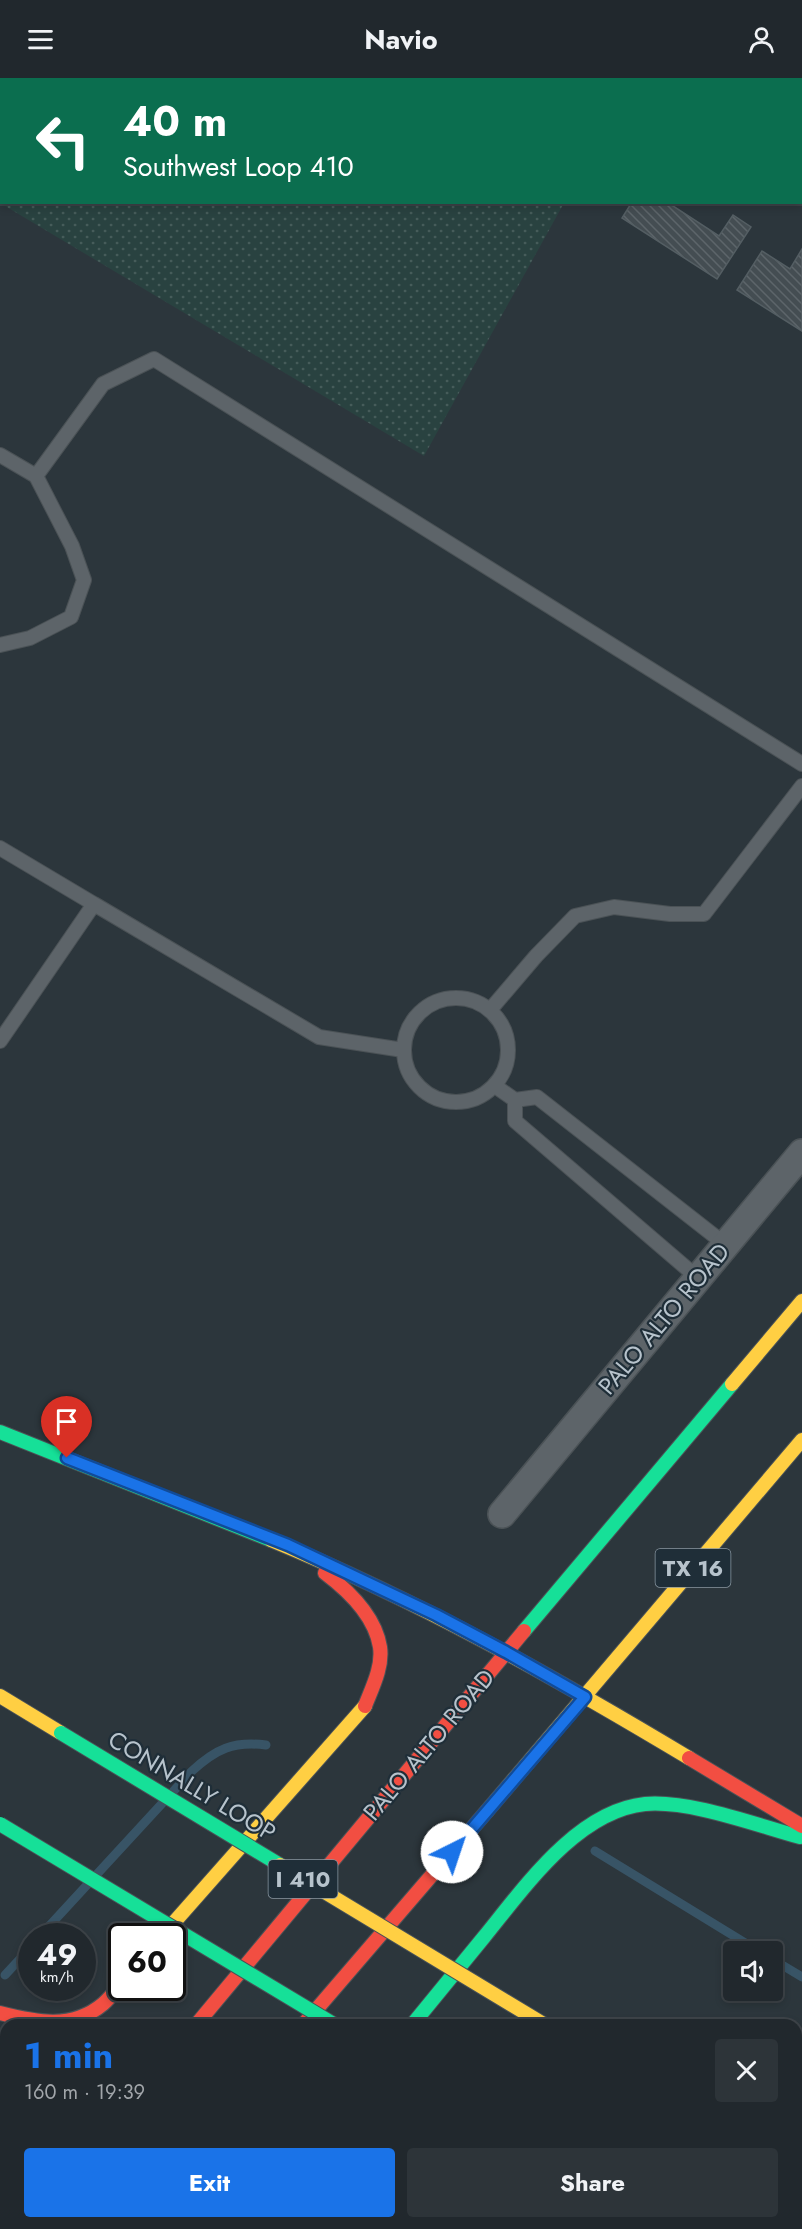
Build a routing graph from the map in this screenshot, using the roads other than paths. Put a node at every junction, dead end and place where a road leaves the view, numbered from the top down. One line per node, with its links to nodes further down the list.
1 (0, 455): 2 (lane)
2 (36, 476): 3 (lane); 4 (lane)
3 (0, 645)
4 (802, 764)
5 (802, 786): 8 (lane)
6 (0, 848): 7 (lane)
7 (94, 904): 9 (lane); 10 (lane)
8 (490, 1010): 10 (lane); 11 (lane)
9 (0, 1041)
10 (402, 1050): 11 (lane)
11 (495, 1086): 12 (lane)
12 (515, 1100): 14 (lane); 15 (lane)
13 (802, 1153): 14 (street, PALO ALTO ROAD)
14 (726, 1245): 15 (street, PALO ALTO ROAD)
15 (698, 1278): 19 (street, PALO ALTO ROAD)
16 (802, 1301): 21 (main road, PALO ALTO ROAD)
17 (0, 1432): 20 (main road)
18 (802, 1440): 23 (main road, TX 16)
19 (502, 1514)
20 (288, 1545): 21 (main road); 27 (main road)
21 (506, 1652): 23 (main road); 32 (main road, PALO ALTO ROAD)
22 (0, 1696): 36 (main road, CONNALLY LOOP / I 410, bridge)
23 (585, 1697): 25 (main road); 33 (main road)
24 (0, 1824): 34 (main road, bridge)
25 (802, 1826)
26 (802, 1838): 35 (main road)
27 (173, 1923)
28 (108, 1999): 31 (main road)
29 (0, 2013): 30 (main road)
30 (25, 2019)
31 (79, 2019)
32 (201, 2019)
33 (308, 2019)
34 (325, 2019)
35 (417, 2019)
36 (535, 2019)

